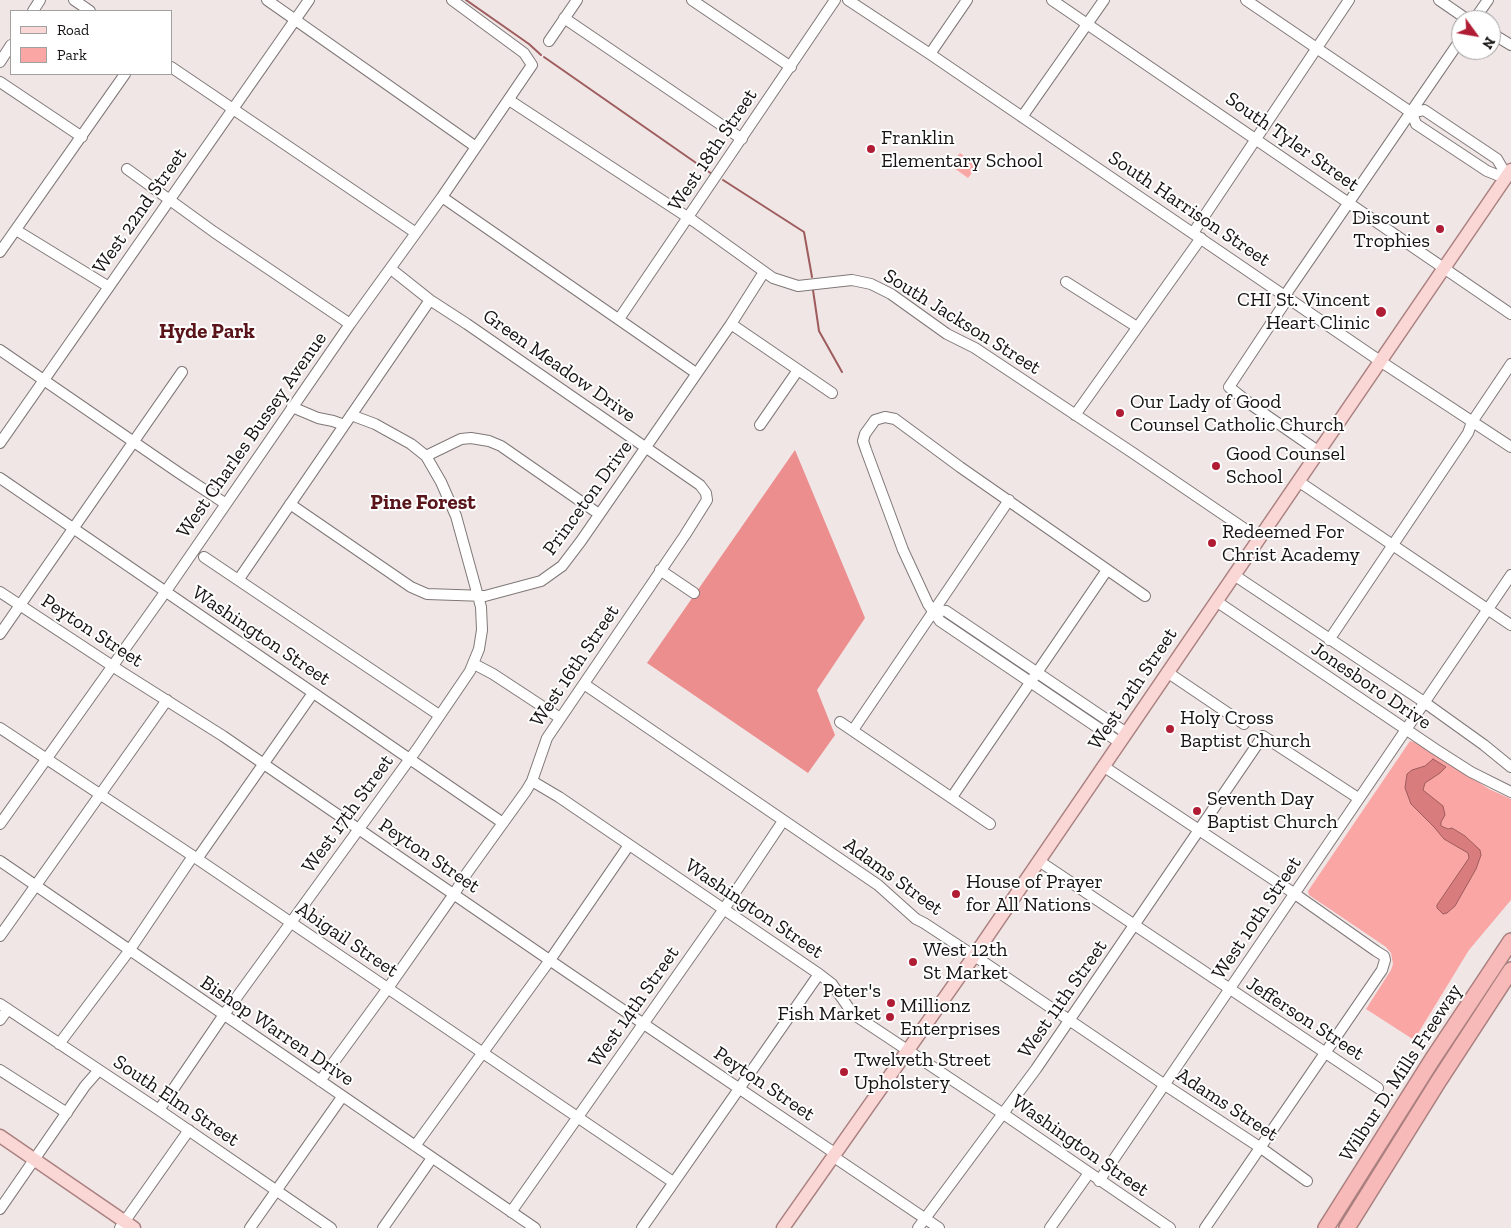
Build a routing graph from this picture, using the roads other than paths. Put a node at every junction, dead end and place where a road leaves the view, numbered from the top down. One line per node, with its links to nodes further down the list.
1 (74, 0): 15 (street)
2 (267, 0): 18 (street)
3 (309, 0): 18 (street, West 22nd Street)
4 (452, 0): 30 (street, West Charles Bussey Avenue)
5 (577, 0): 17 (street)
6 (692, 0): 26 (street)
7 (835, 0): 26 (street, West 18th Street)
8 (848, 0): 23 (street, South Harrison Street)
9 (967, 0): 23 (street)
10 (1052, 0): 19 (street, South Tyler Street)
11 (1104, 0): 19 (street)
12 (1246, 0): 22 (street)
13 (1348, 0): 22 (street)
14 (1439, 0): 16 (street)
15 (89, 10)
16 (1454, 10)
17 (564, 18): 20 (street); 36 (street)
18 (295, 20): 31 (street, West 22nd Street); 37 (street)
19 (1088, 24): 33 (street); 35 (street, South Tyler Street)
20 (549, 41)
21 (10, 46): 25 (street)
22 (1316, 48): 32 (street); 35 (street)
23 (930, 54): 33 (street, South Harrison Street)
24 (1451, 54): 32 (street)
25 (0, 62)
26 (791, 67): 36 (street, West 18th Street)
27 (172, 68): 31 (street)
28 (124, 75): 34 (street)
29 (0, 82): 34 (street)
30 (509, 100): 37 (street, West Charles Bussey Avenue); 43 (street, South Jackson Street)
31 (233, 108): 41 (street, West 22nd Street); 45 (street)
32 (1412, 113): 39 (street); 39 (street); 42 (street)
33 (1022, 117): 46 (street, South Harrison Street)
34 (82, 137): 44 (street)
35 (1256, 138): 42 (street, South Tyler Street); 46 (street)
36 (742, 139): 43 (street, West 18th Street)
37 (476, 147): 40 (street, West Charles Bussey Avenue)
38 (127, 169): 41 (street)
39 (1510, 175): 48 (main road, West 12th Street)
40 (442, 197): 45 (street, West Charles Bussey Avenue); 56 (street)
41 (170, 199): 52 (street, West 22nd Street); 57 (street)
42 (1348, 203): 48 (street, South Tyler Street); 53 (street)
43 (688, 218): 50 (street, South Jackson Street); 56 (street, West 18th Street)
44 (16, 230): 47 (street); 52 (street)
45 (416, 232): 49 (street, West Charles Bussey Avenue)
46 (1197, 235): 53 (street, South Harrison Street); 59 (street)
47 (0, 252)
48 (1443, 268): 55 (street, South Tyler Street); 61 (main road, West 12th Street)
49 (390, 269): 54 (street, Green Meadow Drive); 57 (street, West Charles Bussey Avenue)
50 (764, 272): 58 (street, Princeton Drive); 70 (street, South Jackson Street)
51 (1066, 282): 59 (street)
52 (108, 288): 66 (street, West 22nd Street)
53 (1287, 296): 61 (street, South Harrison Street); 78 (street)
54 (430, 300): 69 (street); 76 (street, Green Meadow Drive)
55 (1511, 314)
56 (619, 320): 65 (street)
57 (350, 324): 68 (street, West Charles Bussey Avenue)
58 (731, 324): 63 (street); 65 (street, Princeton Drive)
59 (1137, 327): 70 (street)
60 (0, 350): 66 (street)
61 (1380, 360): 71 (street, South Harrison Street); 78 (main road, West 12th Street)
62 (1511, 364): 71 (street)
63 (798, 370): 67 (street); 73 (street)
64 (182, 372): 74 (street)
65 (696, 373): 76 (street, Princeton Drive)
66 (44, 380): 74 (street); 75 (street, West 22nd Street)
67 (832, 393)
68 (292, 407): 72 (street); 84 (street, West Charles Bussey Avenue)
69 (351, 415): 72 (street); 79 (street)
70 (1076, 415): 88 (street, South Jackson Street)
71 (1472, 422): 77 (street, South Harrison Street); 89 (street)
72 (344, 425): 85 (street)
73 (760, 425)
74 (133, 442): 84 (street); 87 (street)
75 (0, 443)
76 (646, 447): 82 (street, Green Meadow Drive); 86 (street, Princeton Drive)
77 (1511, 448)
78 (1318, 451): 81 (main road, West 12th Street)
79 (426, 456): 86 (street); 99 (street, West 17th Street)
80 (0, 478): 87 (street, Washington Street)
81 (1298, 481): 88 (main road, West 12th Street); 89 (street)
82 (706, 493): 91 (street, West 16th Street)
83 (1009, 500): 92 (street); 103 (street); 103 (street)
84 (226, 504): 96 (street, West Charles Bussey Avenue)
85 (290, 504): 95 (street); 99 (street, Princeton Drive)
86 (599, 514): 99 (street, Princeton Drive)
87 (74, 528): 96 (street, Washington Street); 102 (street)
88 (1258, 538): 93 (main road, West 12th Street)
89 (1392, 545): 104 (street); 107 (street)
90 (204, 557): 95 (street)
91 (660, 570): 98 (street); 113 (street, West 16th Street)
92 (1107, 570): 100 (street); 111 (street)
93 (1234, 575): 101 (main road, West 12th Street); 107 (street, Jonesboro Drive)
94 (1511, 575): 104 (street, West 10th Street)
95 (239, 579): 117 (street)
96 (166, 591): 109 (street, West Charles Bussey Avenue); 114 (street, Washington Street)
97 (0, 592): 102 (street, Peyton Street)
98 (694, 592)
99 (478, 596): 108 (street, West 17th Street)
100 (1145, 596)
101 (1216, 602): 110 (main road, West 12th Street); 122 (street, Jonesboro Drive)
102 (20, 606): 106 (street); 109 (street, Peyton Street)
103 (934, 610): 111 (street); 112 (street); 123 (street)
104 (1488, 610): 105 (street); 116 (street, West 10th Street)
105 (1511, 625)
106 (0, 634)
107 (1329, 640): 116 (street, Jonesboro Drive)
108 (474, 664): 117 (street, West 17th Street); 118 (street)
109 (113, 666): 115 (street, Peyton Street); 126 (street, West Charles Bussey Avenue)
110 (1167, 672): 120 (street); 124 (main road, West 12th Street)
111 (1037, 673): 112 (street); 124 (street)
112 (1031, 682): 124 (street); 133 (street)
113 (584, 684): 118 (street, West 16th Street); 135 (street, Adams Street)
114 (314, 693): 125 (street, Washington Street); 127 (street)
115 (167, 700): 127 (street, Peyton Street); 132 (street)
116 (1424, 702): 122 (street, West 10th Street); 129 (street, Jonesboro Drive)
117 (440, 715): 125 (street, West 17th Street)
118 (560, 718): 130 (street, West 16th Street)
119 (840, 722): 123 (street)
120 (1244, 724)
121 (0, 728): 126 (street, Abigail Street)
122 (1406, 729): 131 (street, Jonesboro Drive); 134 (street, West 10th Street)
123 (853, 730): 133 (street)
124 (1122, 737): 128 (main road, West 12th Street)
125 (408, 758): 136 (street, Washington Street); 139 (street, West 17th Street)
126 (45, 759): 132 (street, Abigail Street); 137 (street, West Charles Bussey Avenue)
127 (264, 764): 139 (street, Peyton Street); 142 (street)
128 (1103, 766): 140 (street); 144 (main road, West 12th Street)
129 (1511, 767)
130 (532, 781): 136 (street, West 16th Street); 141 (street, Washington Street)
131 (1511, 792)
132 (101, 795): 142 (street, Abigail Street); 145 (street)
133 (952, 797): 138 (street)
134 (1358, 798): 140 (street, West 11th Street); 147 (street, West 10th Street)
135 (783, 821): 148 (street, West 14th Street); 154 (street, Adams Street)
136 (503, 823): 146 (street, West 16th Street)
137 (0, 824)
138 (990, 824)
139 (358, 829): 146 (street, Peyton Street); 149 (street, West 17th Street)
140 (1199, 829): 147 (street); 150 (street, West 11th Street)
141 (629, 845): 148 (street, Washington Street); 155 (street)
142 (195, 858): 149 (street, Abigail Street); 153 (street)
143 (0, 861): 145 (street, Bishop Warren Drive)
144 (1039, 861): 150 (street, Jefferson Street); 154 (main road, West 12th Street)
145 (36, 886): 151 (street); 153 (street, Bishop Warren Drive)
146 (454, 894): 155 (street, Peyton Street); 158 (street, West 16th Street)
147 (1295, 894): 159 (street, West 10th Street); 168 (street)
148 (724, 909): 157 (street, Washington Street); 164 (street, West 14th Street)
149 (291, 923): 158 (street, Abigail Street); 161 (street, West 17th Street)
150 (1136, 925): 159 (street, Jefferson Street); 163 (street, West 11th Street)
151 (0, 936)
152 (1511, 941): 208 (highway, Wilbur D. Mills Freeway)
153 (129, 950): 161 (street, Bishop Warren Drive); 165 (street)
154 (974, 956): 163 (street, Adams Street); 166 (main road, West 12th Street)
155 (550, 960): 164 (street, Peyton Street); 167 (street)
156 (1511, 970): 209 (highway, Wilbur D. Mills Freeway)
157 (819, 974): 166 (street, Washington Street); 174 (street)
158 (388, 988): 167 (street, Abigail Street); 171 (street, West 16th Street)
159 (1229, 990): 168 (street, Jefferson Street); 172 (street, West 10th Street)
160 (4, 1006): 162 (street); 165 (street, South Elm Street)
161 (223, 1016): 171 (street, Bishop Warren Drive); 176 (street, West 17th Street)
162 (0, 1020)
163 (1070, 1021): 172 (street, Adams Street); 178 (street, West 11th Street)
164 (644, 1024): 174 (street, Peyton Street); 179 (street, West 14th Street)
165 (59, 1044): 170 (street, South Elm Street)
166 (908, 1050): 178 (street, Washington Street); 184 (main road, West 12th Street)
167 (482, 1053): 179 (street, Abigail Street); 182 (street)
168 (1325, 1053): 173 (street, Jefferson Street); 183 (street)
169 (0, 1070): 177 (street)
170 (99, 1070): 176 (street, South Elm Street); 177 (street)
171 (320, 1081): 175 (street, Bishop Warren Drive)
172 (1165, 1085): 183 (street, Adams Street); 188 (street, West 10th Street)
173 (1378, 1088)
174 (740, 1089): 184 (street, Peyton Street); 190 (street)
175 (342, 1097): 182 (street, Bishop Warren Drive); 191 (street)
176 (159, 1110): 180 (street, South Elm Street)
177 (67, 1113): 186 (street)
178 (1002, 1113): 187 (street, Washington Street); 194 (street, West 11th Street)
179 (578, 1118): 190 (street, Abigail Street); 193 (street, West 14th Street)
180 (189, 1130): 191 (street, South Elm Street); 196 (street)
181 (0, 1136): 186 (main road)
182 (415, 1146): 185 (street, Bishop Warren Drive)
183 (1261, 1148): 189 (street, Adams Street); 207 (street)
184 (835, 1155): 194 (street, Peyton Street); 202 (main road, West 12th Street)
185 (432, 1158): 193 (street, Bishop Warren Drive); 199 (street)
186 (35, 1159): 192 (street); 196 (main road)
187 (1088, 1173): 188 (street, Washington Street); 205 (street)
188 (1099, 1181): 206 (street, Washington Street)
189 (1307, 1181)
190 (674, 1182): 201 (street)
191 (277, 1191): 197 (street); 198 (street, South Elm Street)
192 (0, 1209)
193 (511, 1212): 195 (street, Bishop Warren Drive)
194 (925, 1218): 203 (street, West 11th Street); 204 (street, Peyton Street)
195 (519, 1224): 200 (street, Bishop Warren Drive)
196 (126, 1226)
197 (250, 1228)
198 (331, 1228)
199 (383, 1228)
200 (535, 1228)
201 (642, 1228)
202 (784, 1228)
203 (918, 1228)
204 (939, 1228)
205 (1050, 1228)
206 (1170, 1228)
207 (1205, 1228)
208 (1326, 1228)
209 (1347, 1228)

